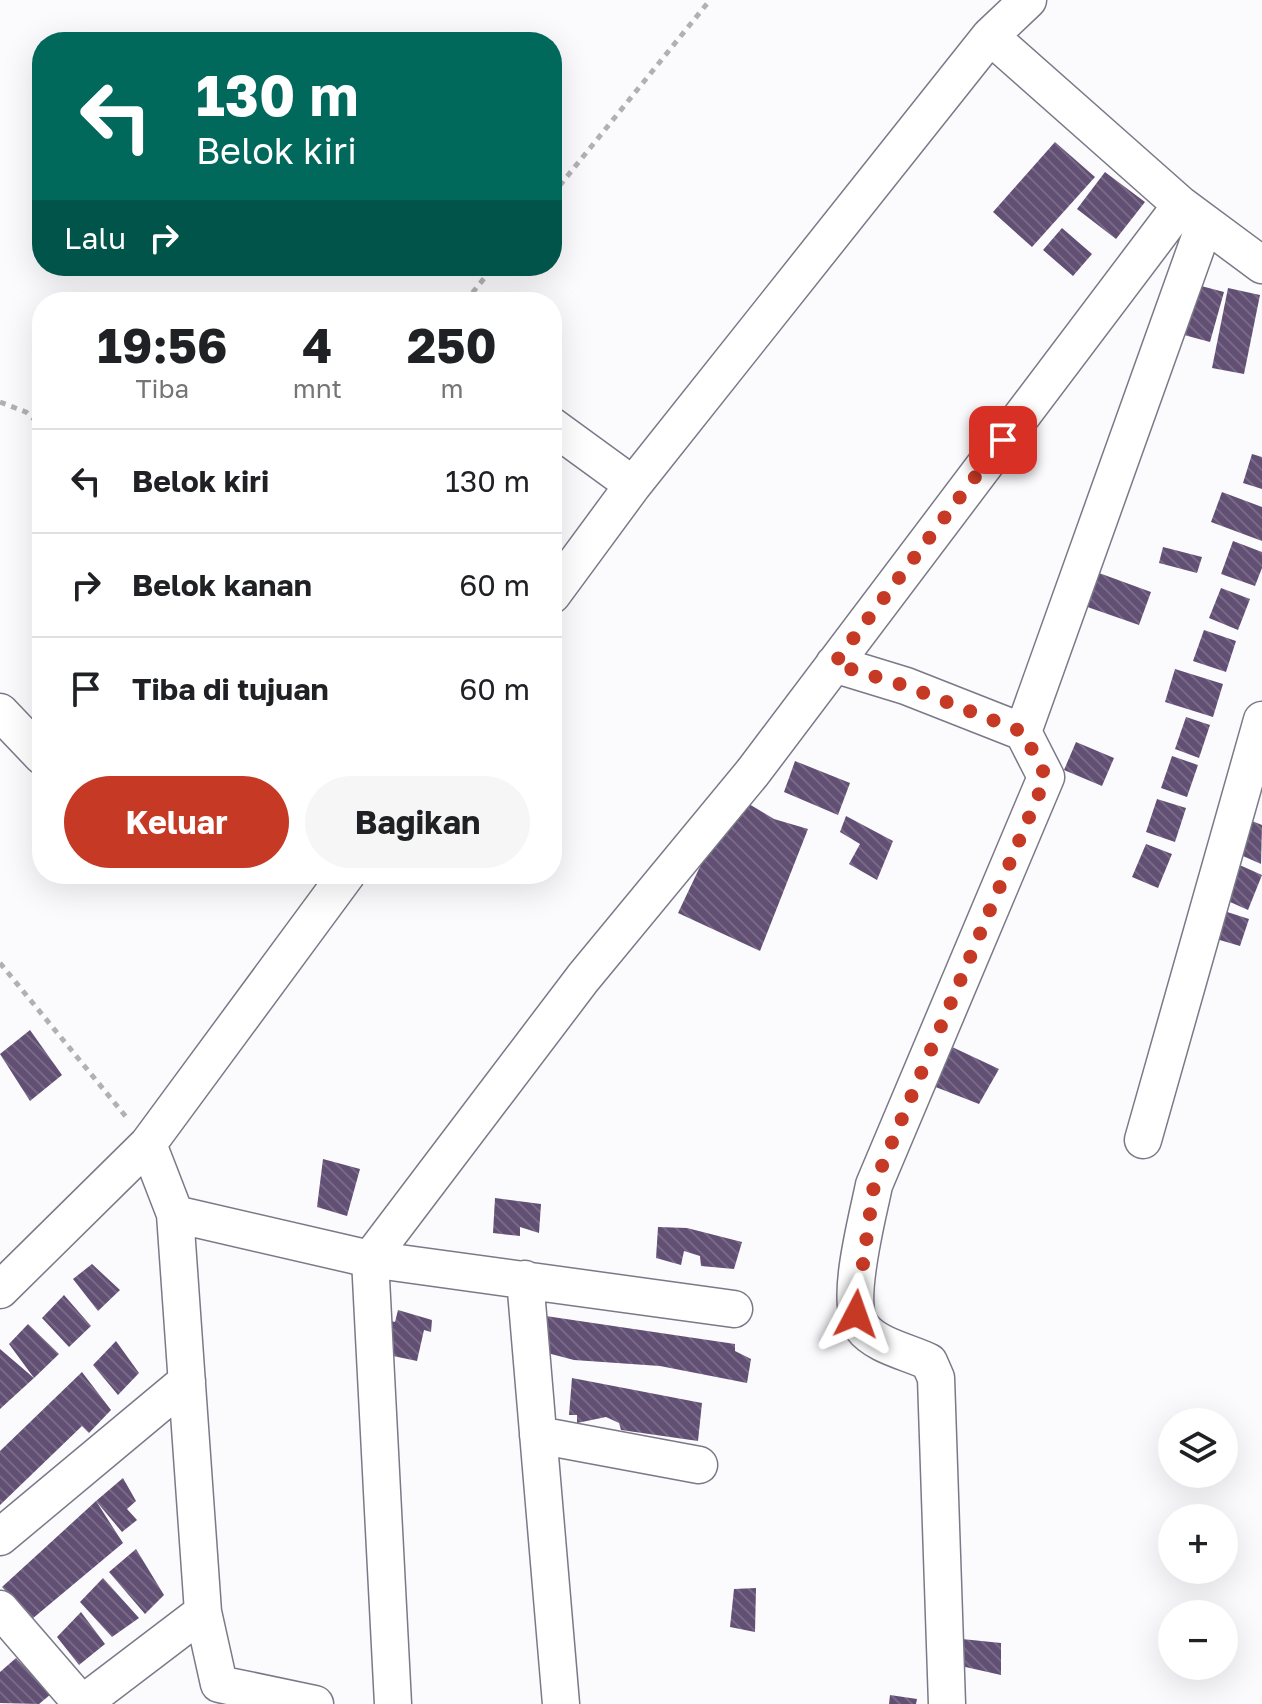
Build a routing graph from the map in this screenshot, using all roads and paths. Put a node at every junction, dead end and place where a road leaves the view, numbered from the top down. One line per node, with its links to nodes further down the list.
1 (710, 0): 4 (path)
2 (1028, 0): 3 (street)
3 (990, 36): 5 (street); 12 (street)
4 (562, 183)
5 (1193, 214): 6 (street); 14 (street); 17 (street)
6 (1262, 265)
7 (486, 276): 8 (path)
8 (473, 292)
9 (0, 402): 10 (path)
10 (32, 417)
11 (562, 433): 12 (street)
12 (633, 485): 13 (street)
13 (562, 581)
14 (834, 664): 17 (street); 24 (street)
15 (0, 712): 18 (street)
16 (1262, 720): 21 (street)
17 (1023, 732): 39 (street)
18 (32, 746)
19 (340, 884): 22 (street)
20 (0, 963): 22 (path)
21 (1143, 1140)
22 (148, 1144): 23 (street); 26 (street)
23 (175, 1214): 24 (street); 28 (street)
24 (370, 1259): 25 (street); 37 (street)
25 (525, 1279): 27 (street); 29 (street)
26 (0, 1290)
27 (734, 1309)
28 (187, 1381): 31 (street); 33 (street)
29 (538, 1435): 30 (street); 38 (street)
30 (699, 1465)
31 (0, 1537)
32 (0, 1609): 35 (street)
33 (203, 1612): 34 (street); 35 (street)
34 (219, 1694): 36 (street)
35 (82, 1704)
36 (315, 1704)
37 (393, 1704)
38 (561, 1704)
39 (947, 1704)

